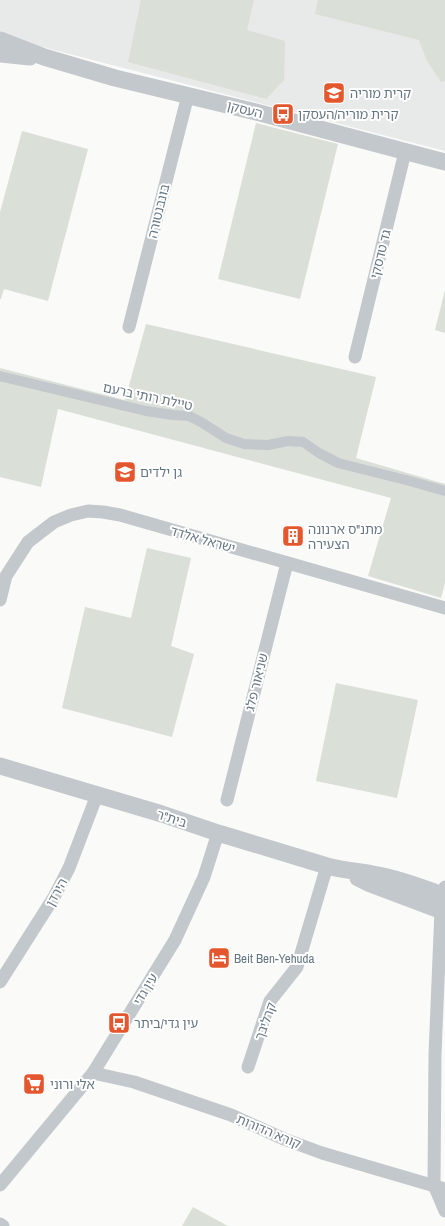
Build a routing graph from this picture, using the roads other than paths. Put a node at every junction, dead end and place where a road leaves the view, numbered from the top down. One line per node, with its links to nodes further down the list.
1 (0, 40): 3 (street, העסקן)
2 (0, 54): 3 (street, העסקן)
3 (44, 58): 4 (street, העסקן)
4 (188, 95): 5 (street, העסקן); 7 (street, בונבנטורה)
5 (405, 152): 6 (street, העסקן); 8 (street, גד טדסקי)
6 (445, 162)
7 (129, 327)
8 (355, 357)
9 (0, 376): 10 (street, טיילת רותי ברעם)
10 (445, 491)
11 (287, 563): 12 (street, ישראל אלדד); 13 (street, ישראל אלדד); 16 (street, שניאור פלג)
12 (0, 600)
13 (445, 608)
14 (0, 766): 15 (street, בית"ר)
15 (97, 795): 17 (street, בית"ר); 20 (street, הירדן)
16 (227, 800)
17 (218, 833): 18 (street, בית"ר); 22 (street, עין גדי)
18 (326, 866): 19 (street, בית"ר); 21 (street, קרליבך)
19 (444, 900): 24 (street)
20 (0, 982)
21 (248, 1068)
22 (93, 1073): 23 (street, עין גדי); 24 (street, קורא הדורות)
23 (0, 1186)
24 (440, 1187): 25 (street)
25 (445, 1211)
26 (0, 1224): 27 (street)
27 (3, 1226)

